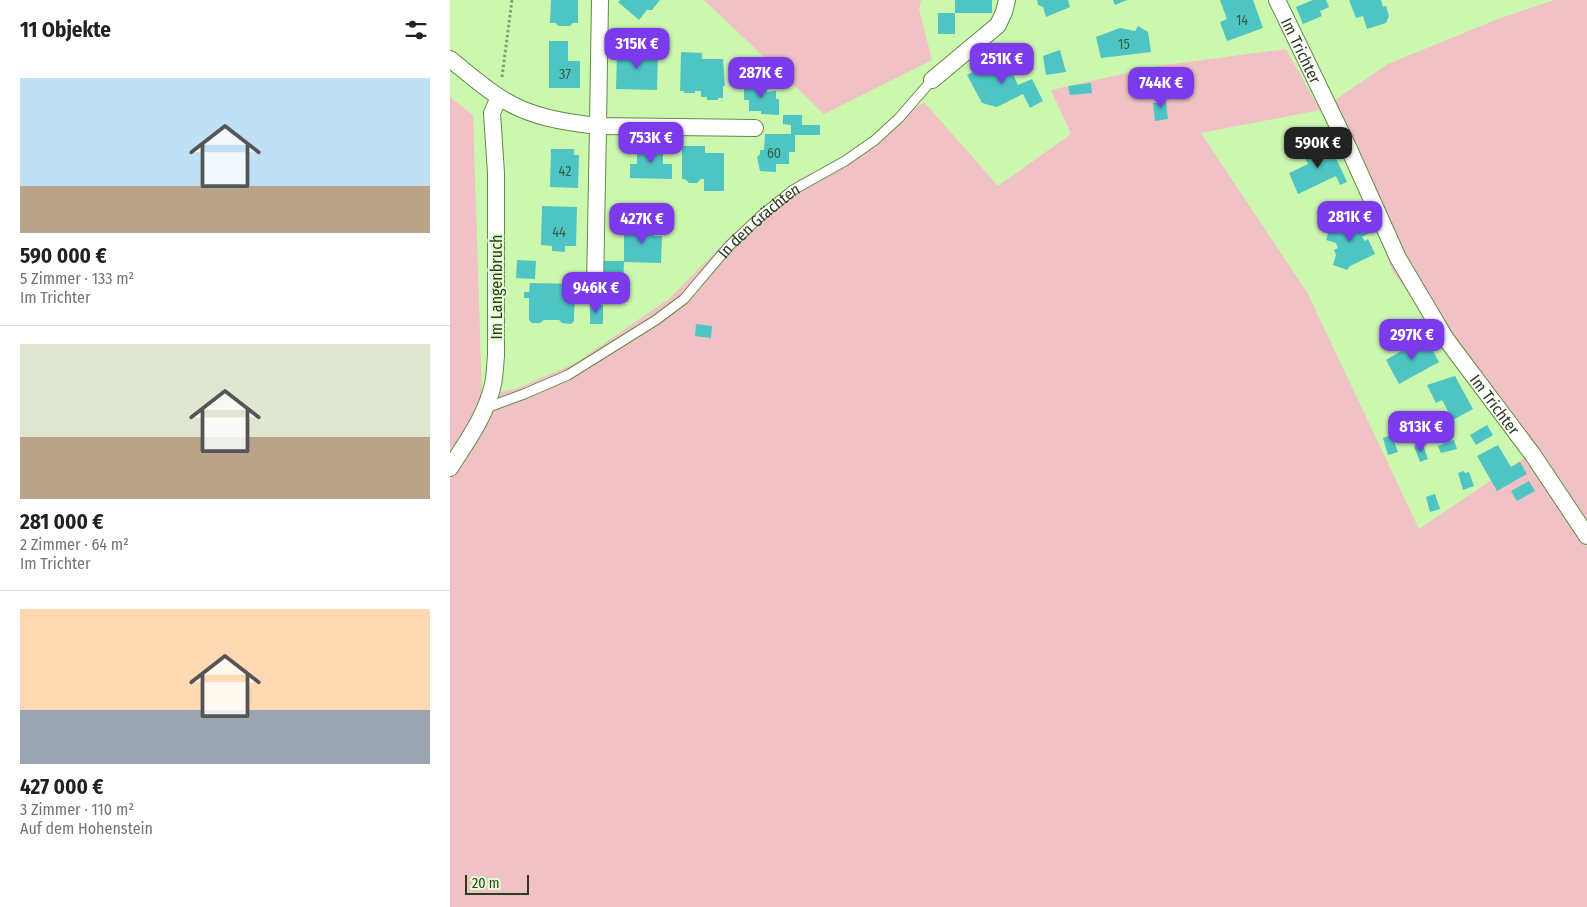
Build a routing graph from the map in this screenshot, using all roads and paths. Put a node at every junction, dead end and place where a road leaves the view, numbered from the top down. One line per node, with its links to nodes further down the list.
1 (512, 0): 7 (path)
2 (600, 0): 8 (street)
3 (1006, 0): 6 (street, In den Grächten)
4 (1277, 0): 13 (street, Im Trichter)
5 (450, 59): 7 (street)
6 (932, 80): 11 (lane, In den Grächten)
7 (499, 97): 8 (street); 11 (street, Im Langenbruch)
8 (598, 126): 9 (street); 10 (street)
9 (755, 128)
10 (595, 288)
11 (486, 408): 12 (street, Im Langenbruch)
12 (450, 468)
13 (1587, 536)

